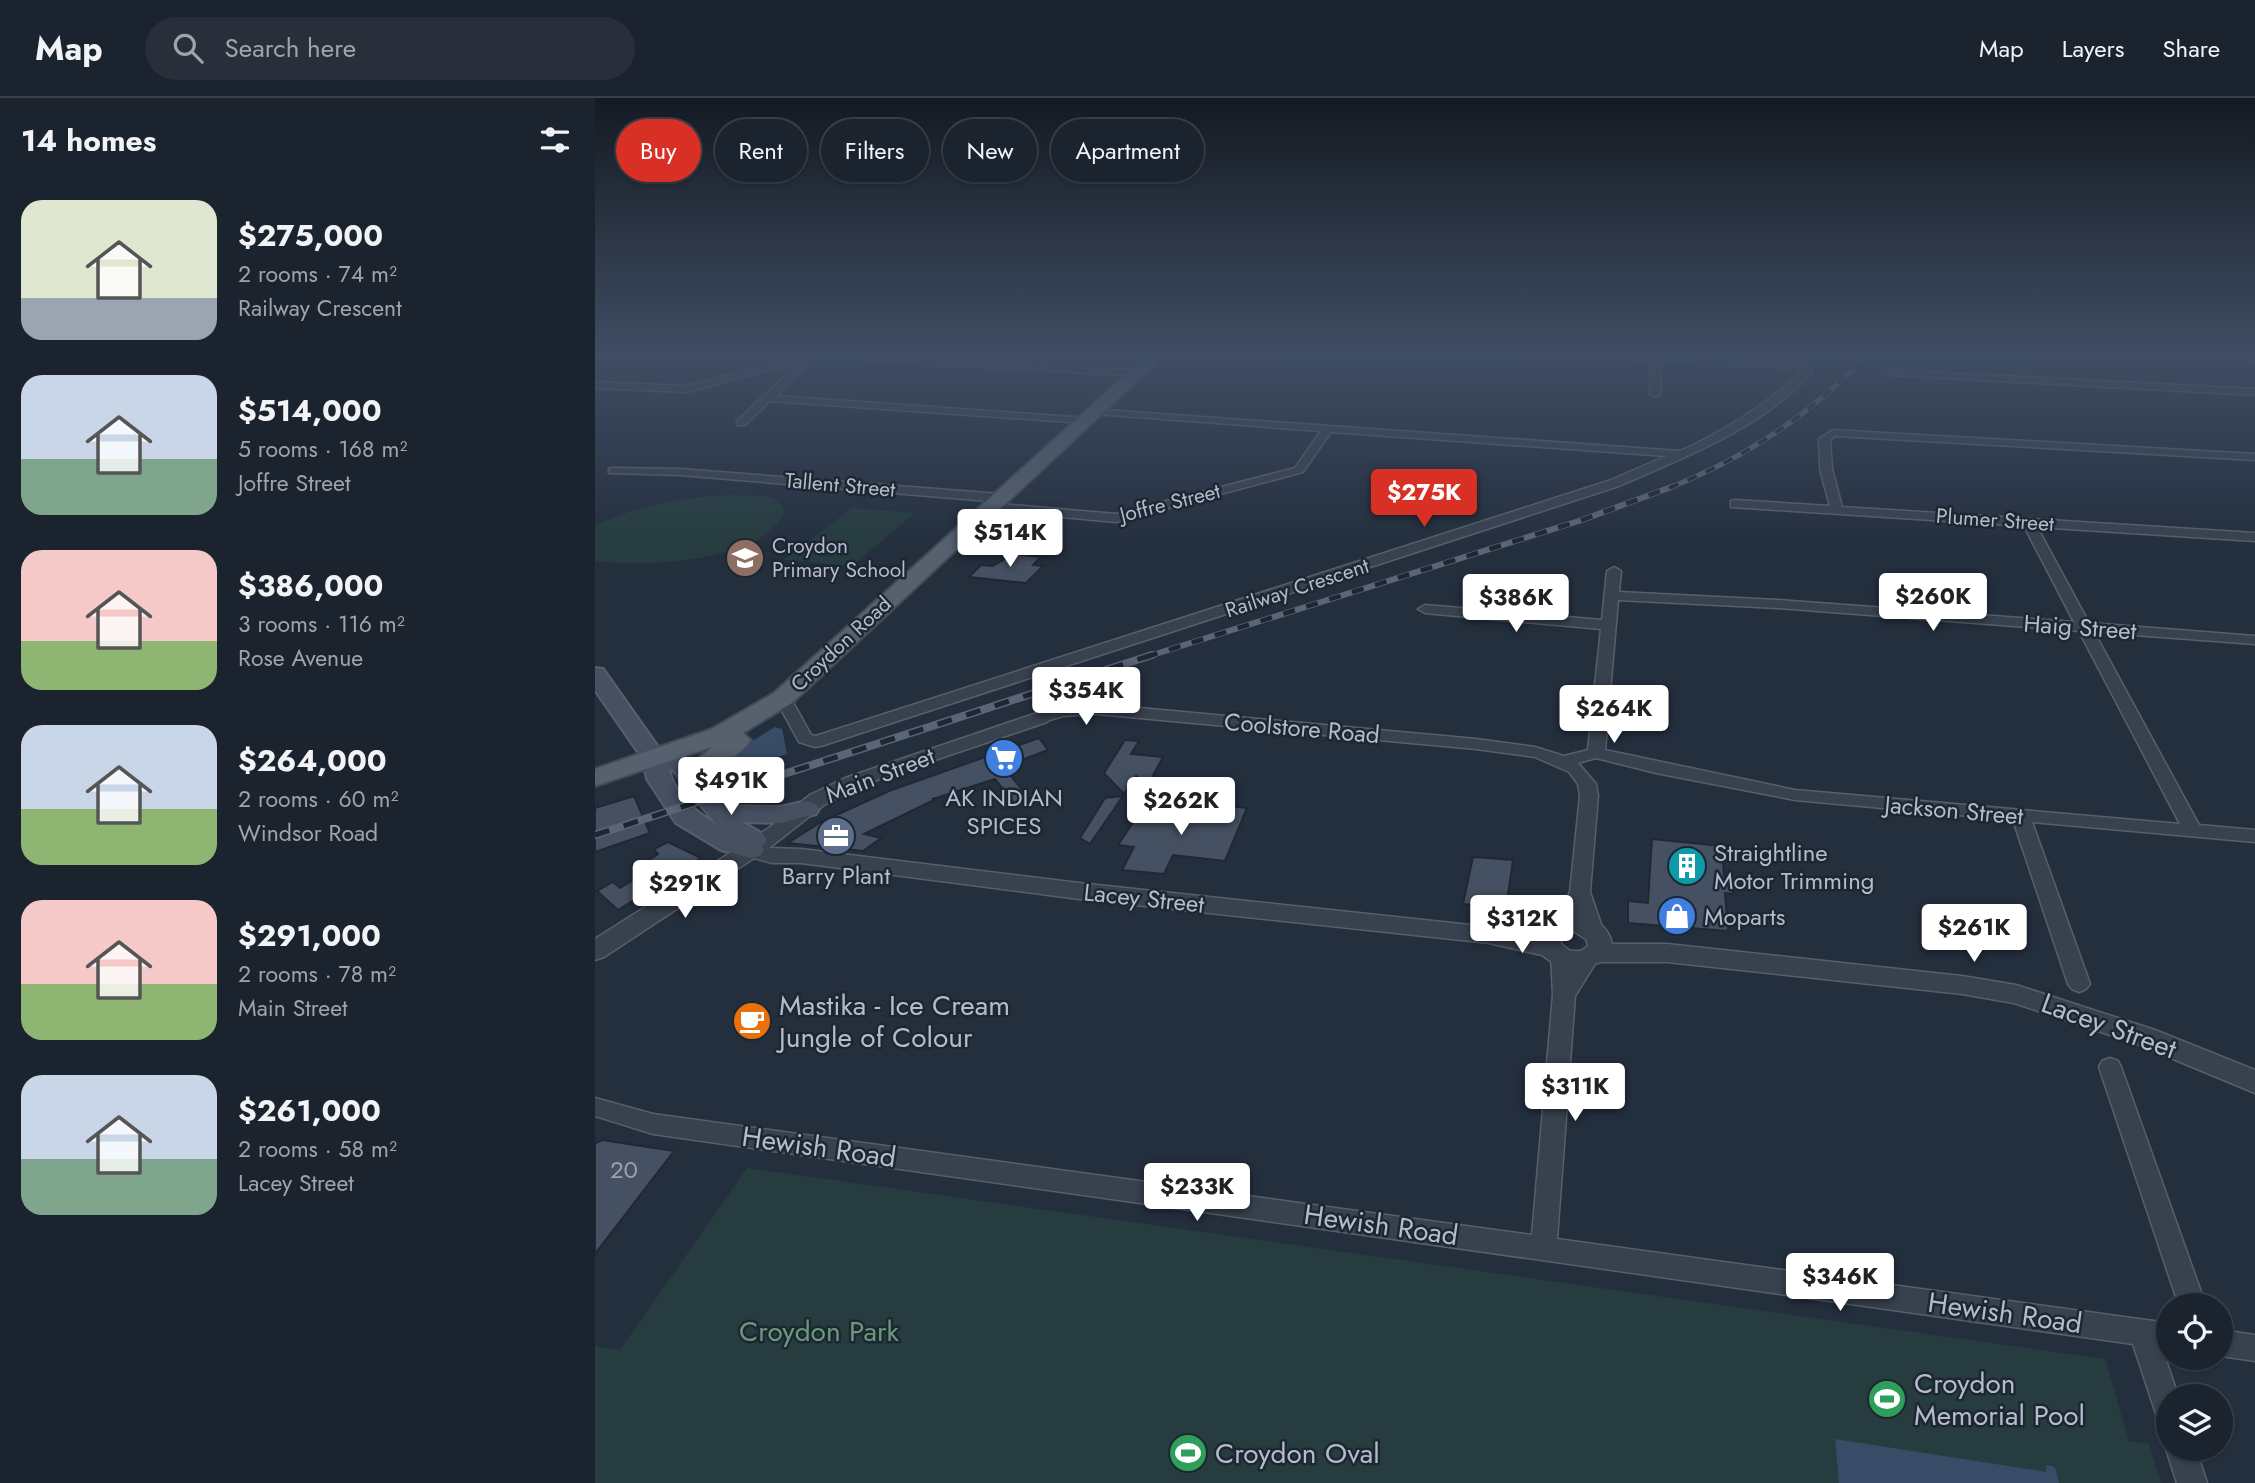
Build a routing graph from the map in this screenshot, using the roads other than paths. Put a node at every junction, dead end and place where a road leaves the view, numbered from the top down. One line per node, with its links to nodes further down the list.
1 (747, 418): 5 (street)
2 (1088, 418): 10 (main road, Croydon Road)
3 (1122, 418): 6 (street)
4 (1748, 418): 7 (street, Railway Crescent)
5 (741, 423)
6 (1328, 428): 7 (street); 13 (street, Joffre Street)
7 (1682, 455): 24 (street, Railway Crescent)
8 (2255, 457): 12 (street)
9 (613, 471): 10 (street, Tallent Street)
10 (995, 502): 13 (street, Joffre Street); 24 (main road, Croydon Road)
11 (1735, 504): 12 (street, Plumer Street)
12 (1837, 510): 14 (street, Plumer Street)
13 (1116, 518): 15 (street)
14 (2028, 522): 16 (street, Plumer Street); 21 (street)
15 (1123, 532)
16 (2255, 537)
17 (1614, 571): 18 (street)
18 (1612, 596): 20 (street); 21 (street, Haig Street)
19 (1425, 609): 20 (street)
20 (1610, 625): 26 (street)
21 (2083, 627): 22 (street, Haig Street); 36 (street)
22 (2255, 640)
23 (595, 674): 27 (main road)
24 (783, 698): 27 (main road, Croydon Road); 31 (main road)
25 (1039, 718): 28 (street, Coolstore Road); 33 (street, Main Street)
26 (1596, 753): 28 (street); 29 (street)
27 (655, 759): 31 (main road); 32 (main road, Croydon Road); 38 (main road)
28 (1564, 761): 30 (street)
29 (1656, 768): 30 (street); 35 (street, Jackson Street)
30 (1580, 773): 39 (street)
31 (691, 776): 34 (main road)
32 (595, 778)
33 (807, 808): 34 (main road); 38 (street, Main Street)
34 (720, 814): 38 (main road)
35 (2021, 817): 36 (street, Jackson Street); 43 (street)
36 (2192, 830): 37 (street, Jackson Street)
37 (2255, 836)
38 (757, 847): 40 (street, Lacey Street); 42 (street, Main Street)
39 (1580, 892): 40 (street); 41 (street)
40 (1557, 940): 41 (street); 41 (street); 44 (street)
41 (1594, 944): 44 (street); 46 (street, Lacey Street)
42 (595, 951)
43 (2079, 984)
44 (1564, 995): 48 (street)
45 (2110, 1067): 49 (street)
46 (2255, 1082)
47 (595, 1107): 48 (street, Hewish Road)
48 (1544, 1247): 50 (street, Hewish Road)
49 (2188, 1293)
50 (2156, 1334)
51 (2233, 1345): 52 (street)
52 (2255, 1348)
53 (2185, 1461): 54 (street)
54 (2192, 1483)

